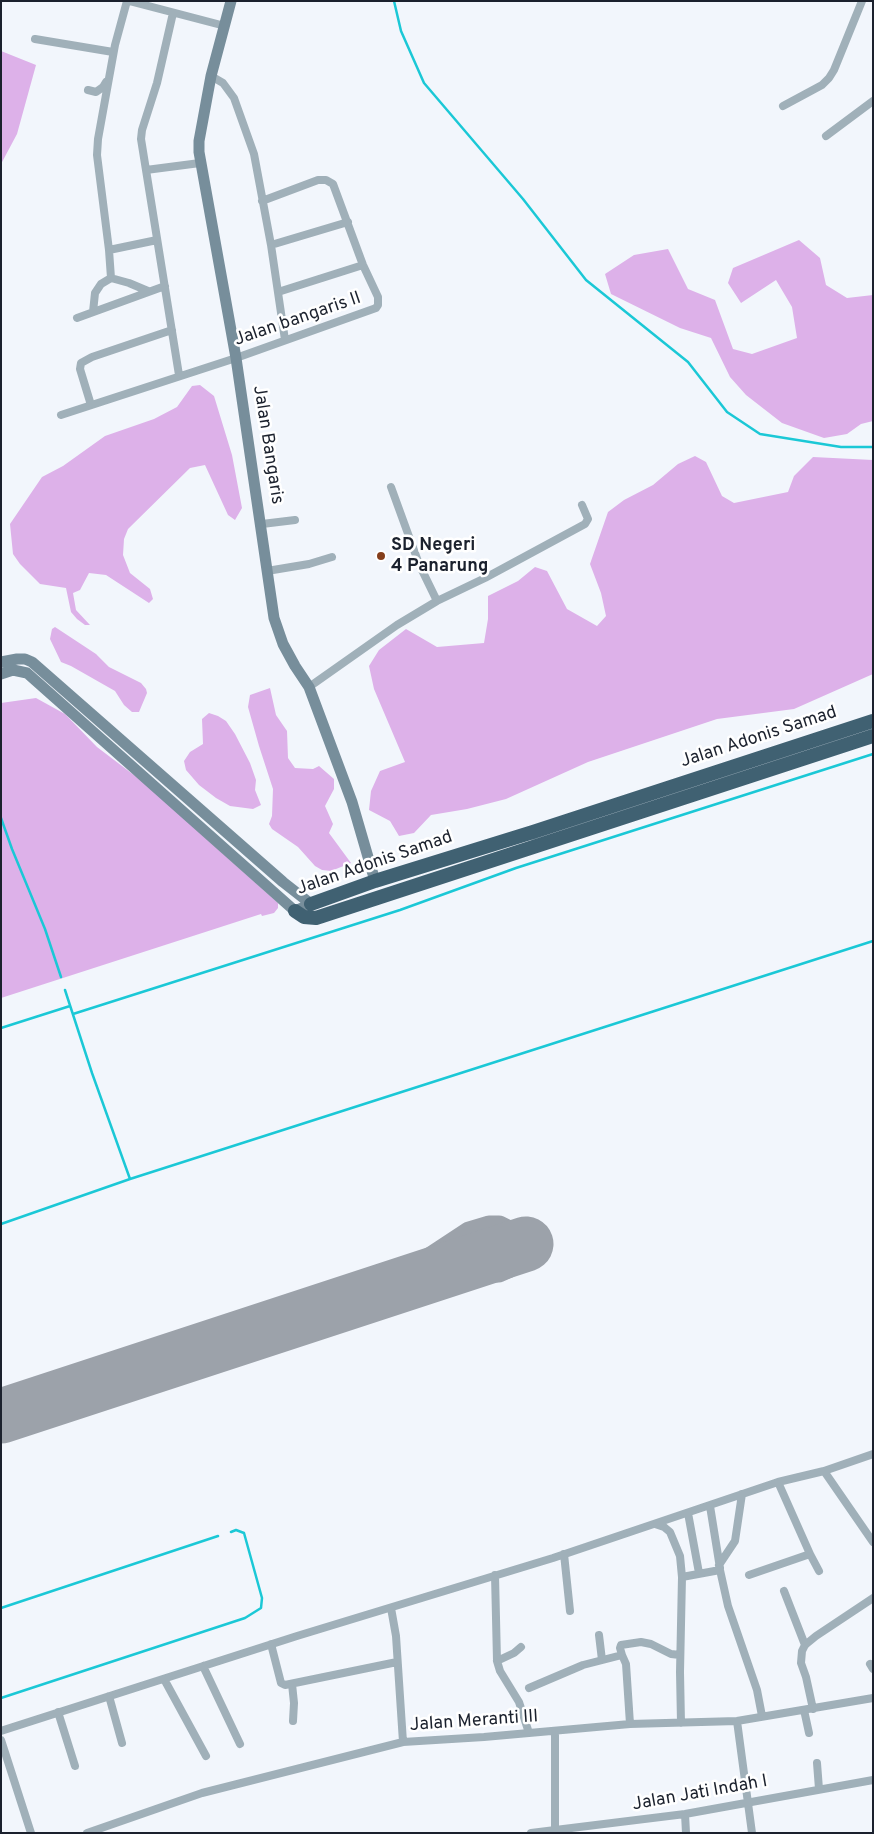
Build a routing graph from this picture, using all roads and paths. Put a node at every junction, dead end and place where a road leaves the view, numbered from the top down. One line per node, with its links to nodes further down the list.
1 (128, 1): 4 (street); 7 (street)
2 (230, 1): 5 (street, Jalan Bangaris)
3 (862, 1): 12 (street)
4 (173, 13): 5 (street); 15 (street)
5 (224, 26): 8 (street, Jalan Bangaris)
6 (35, 39): 7 (street)
7 (113, 52): 9 (street)
8 (211, 76): 14 (street, Jalan Bangaris); 16 (street)
9 (108, 78): 10 (street); 20 (street)
10 (88, 90)
11 (873, 101): 13 (street)
12 (783, 106)
13 (826, 136)
14 (200, 163): 15 (street); 30 (street, Jalan Bangaris)
15 (146, 170): 18 (street)
16 (262, 201): 17 (street, Jalan bangaris II); 19 (street)
17 (348, 222): 19 (street); 21 (street, Jalan bangaris II)
18 (157, 240): 20 (street); 23 (street)
19 (271, 245): 25 (street)
20 (109, 250): 22 (street)
21 (363, 265): 25 (street); 29 (street, Jalan bangaris II)
22 (111, 278): 24 (street); 26 (street)
23 (164, 286): 24 (street); 28 (street)
24 (148, 292): 26 (street)
25 (278, 292): 29 (street)
26 (94, 312): 27 (street)
27 (77, 318)
28 (172, 330): 31 (street); 32 (street)
29 (285, 340): 30 (street, Jalan bangaris II)
30 (236, 358): 31 (street, Jalan bangaris II); 37 (street, Jalan Bangaris)
31 (179, 375): 32 (street, Jalan bangaris II)
32 (91, 405): 33 (street, Jalan bangaris II)
33 (61, 415)
34 (392, 487): 40 (street)
35 (582, 505): 40 (street)
36 (295, 520): 37 (street)
37 (262, 524): 39 (street, Jalan Bangaris)
38 (332, 556): 39 (street)
39 (267, 571): 43 (street, Jalan Bangaris)
40 (436, 601): 43 (street)
41 (1, 662): 49 (street)
42 (1, 674): 50 (street)
43 (309, 687): 48 (street, Jalan Bangaris)
44 (873, 721): 46 (highway, Jalan Adonis Samad)
45 (873, 736): 47 (highway, Jalan Adonis Samad)
46 (533, 832): 47 (highway); 48 (highway, Jalan Adonis Samad)
47 (537, 846): 50 (highway, Jalan Adonis Samad)
48 (375, 881): 49 (highway, Jalan Adonis Samad)
49 (311, 904): 50 (street, Jalan Adonis Samad)
50 (295, 911)
51 (873, 1454): 52 (street)
52 (824, 1471): 53 (street); 58 (street)
53 (778, 1482): 54 (street); 60 (street)
54 (742, 1494): 55 (street); 61 (street)
55 (710, 1506): 56 (street); 61 (street)
56 (688, 1513): 57 (street); 63 (street)
57 (654, 1524): 59 (street); 66 (street)
58 (873, 1542)
59 (564, 1554): 64 (street); 70 (street)
60 (810, 1554): 62 (street); 65 (street)
61 (720, 1568): 63 (street); 89 (street)
62 (819, 1571)
63 (699, 1573): 66 (street)
64 (495, 1575): 69 (street); 78 (street)
65 (750, 1575)
66 (682, 1577): 76 (street)
67 (784, 1591): 73 (street)
68 (873, 1598): 73 (street)
69 (391, 1608): 72 (street); 79 (street)
70 (570, 1611)
71 (599, 1635): 77 (street)
72 (271, 1644): 80 (street); 82 (street)
73 (805, 1646): 86 (street)
74 (521, 1647): 78 (street)
75 (622, 1655): 76 (street); 77 (street); 93 (street)
76 (680, 1655): 92 (street)
77 (602, 1660): 83 (street)
78 (497, 1661): 96 (street)
79 (397, 1662): 82 (street); 99 (street)
80 (203, 1666): 81 (street); 101 (street)
81 (164, 1679): 84 (street); 102 (street)
82 (292, 1684): 90 (street)
83 (529, 1688)
84 (109, 1696): 88 (street); 100 (street)
85 (873, 1698): 86 (street, Jalan Meranti III)
86 (812, 1709): 87 (street, Jalan Meranti III)
87 (804, 1710): 89 (street, Jalan Meranti III); 97 (street)
88 (58, 1712): 94 (street); 104 (street)
89 (762, 1716): 91 (street, Jalan Meranti III)
90 (293, 1721)
91 (737, 1722): 92 (street, Jalan Meranti III); 107 (street)
92 (681, 1723): 93 (street, Jalan Meranti III)
93 (630, 1724): 95 (street, Jalan Meranti III)
94 (1, 1731)
95 (554, 1732): 96 (street, Jalan Meranti III); 109 (street)
96 (529, 1734): 99 (street, Jalan Meranti III)
97 (809, 1734)
98 (1, 1740): 110 (street)
99 (403, 1742): 111 (street, Jalan Meranti III)
100 (122, 1743)
101 (240, 1744)
102 (206, 1756)
103 (817, 1763): 106 (street)
104 (75, 1766)
105 (873, 1780): 106 (street, Jalan Jati Indah I)
106 (819, 1789): 107 (street, Jalan Jati Indah I)
107 (746, 1802): 108 (street, Jalan Jati Indah I); 114 (street)
108 (685, 1814): 109 (street, Jalan Jati Indah I); 113 (street)
109 (555, 1830): 112 (street, Jalan Jati Indah I)
110 (31, 1833)
111 (88, 1833)
112 (531, 1833)
113 (686, 1833)
114 (752, 1833)

